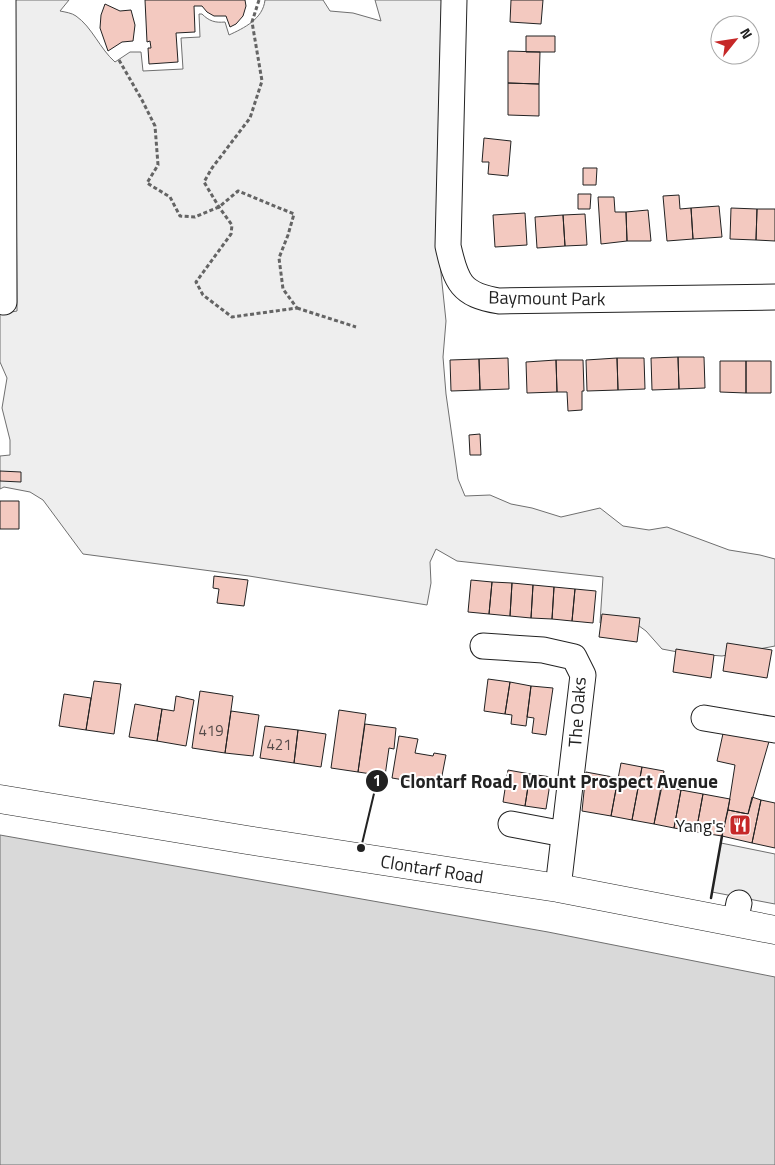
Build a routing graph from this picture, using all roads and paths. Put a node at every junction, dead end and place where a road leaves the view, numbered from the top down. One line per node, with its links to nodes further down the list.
1 (3, 0): 6 (street)
2 (259, 0): 5 (path)
3 (454, 0): 7 (street, Baymount Park)
4 (119, 60): 5 (path)
5 (219, 207): 9 (path); 9 (path)
6 (2, 239): 8 (street)
7 (775, 297)
8 (4, 302)
9 (297, 308): 10 (path)
10 (356, 327)
11 (483, 646): 16 (street, The Oaks)
12 (704, 718): 13 (street)
13 (775, 730)
14 (0, 799): 17 (main road, Clontarf Road)
15 (511, 824): 16 (street)
16 (564, 834): 17 (street, The Oaks)
17 (558, 888): 18 (main road, Clontarf Road)
18 (775, 930)

